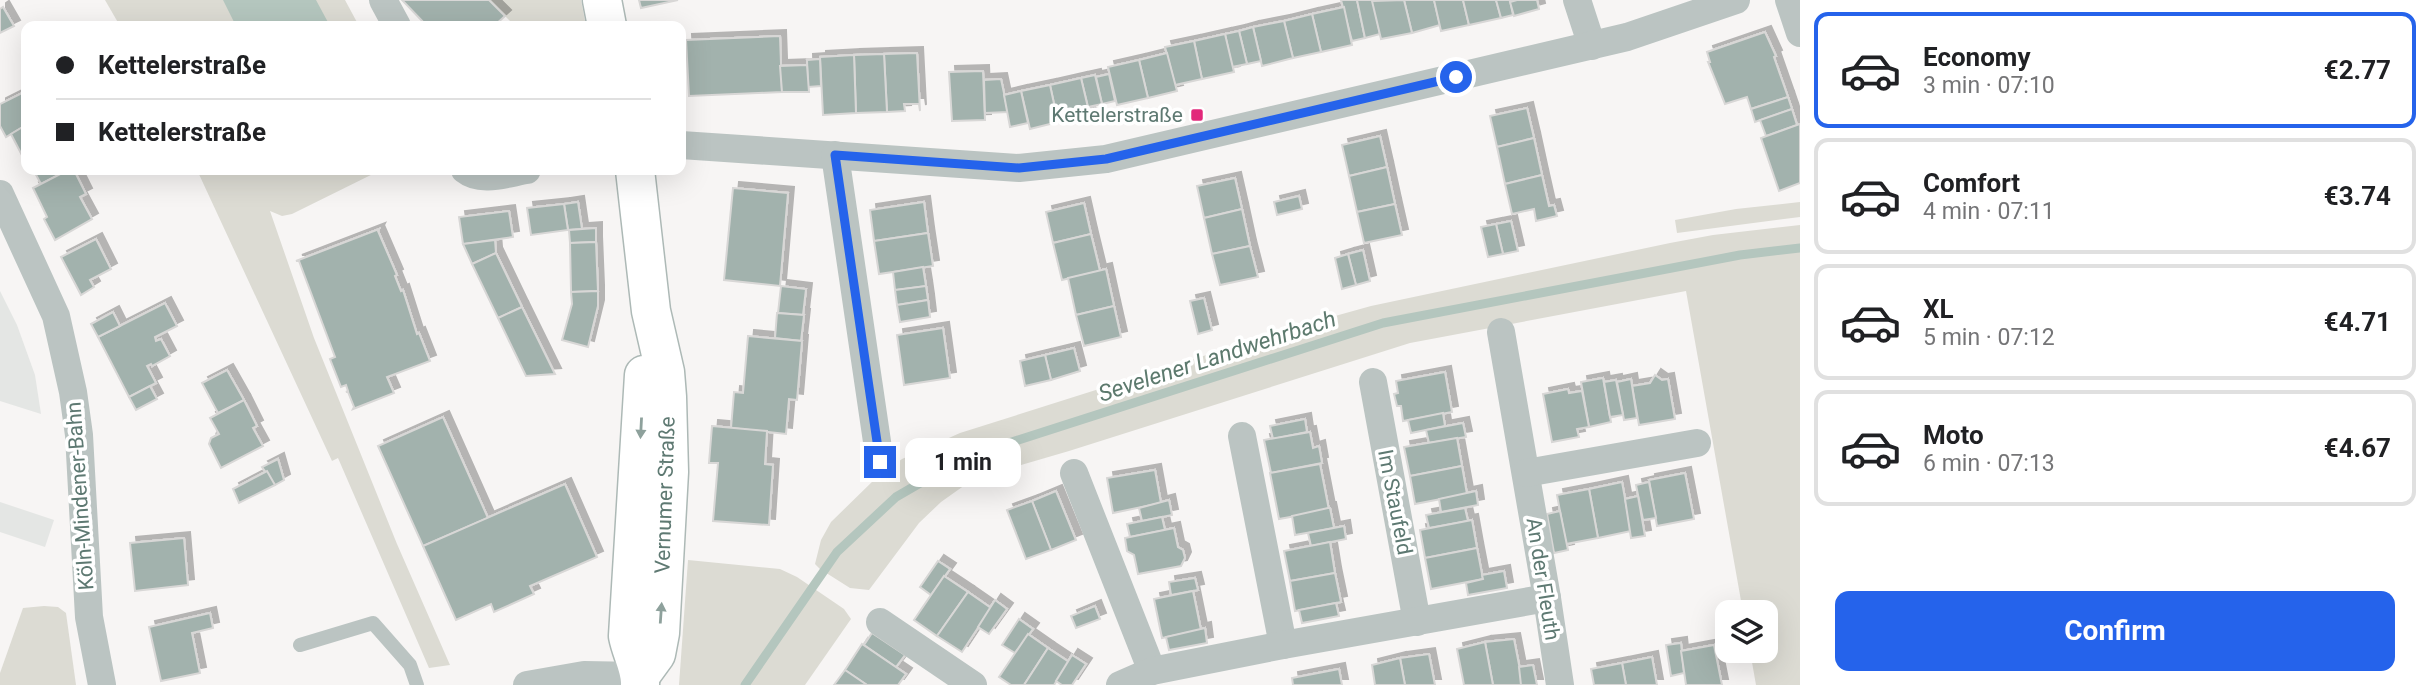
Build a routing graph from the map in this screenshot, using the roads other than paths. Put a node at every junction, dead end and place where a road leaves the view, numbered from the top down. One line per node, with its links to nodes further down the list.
1 (383, 0): 6 (street)
2 (602, 0): 7 (street)
3 (1577, 0): 9 (street)
4 (1736, 0): 9 (street)
5 (1789, 0): 8 (street)
6 (394, 21)
7 (606, 21)
8 (1800, 33)
9 (1592, 46): 11 (street)
10 (686, 145): 11 (street)
11 (835, 155): 20 (street)
12 (472, 175): 13 (street)
13 (496, 175)
14 (636, 175): 29 (street, Vernumer Straße)
15 (0, 194): 30 (street, Köln-Mindener-Bahn)
16 (1502, 332): 22 (street, An der Fleuth)
17 (1373, 382): 25 (street, Im Staufeld)
18 (1242, 436): 27 (street)
19 (1697, 443): 22 (street)
20 (880, 462)
21 (1074, 473): 28 (street)
22 (1526, 473): 23 (street, An der Fleuth)
23 (1547, 598): 25 (street); 35 (street, An der Fleuth)
24 (880, 622): 33 (street)
25 (1418, 622): 27 (street)
26 (300, 645): 31 (lane)
27 (1283, 645): 28 (street)
28 (1152, 671): 34 (street)
29 (640, 681): 32 (street)
30 (102, 685)
31 (417, 685)
32 (527, 685)
33 (973, 685)
34 (1119, 685)
35 (1560, 685)

